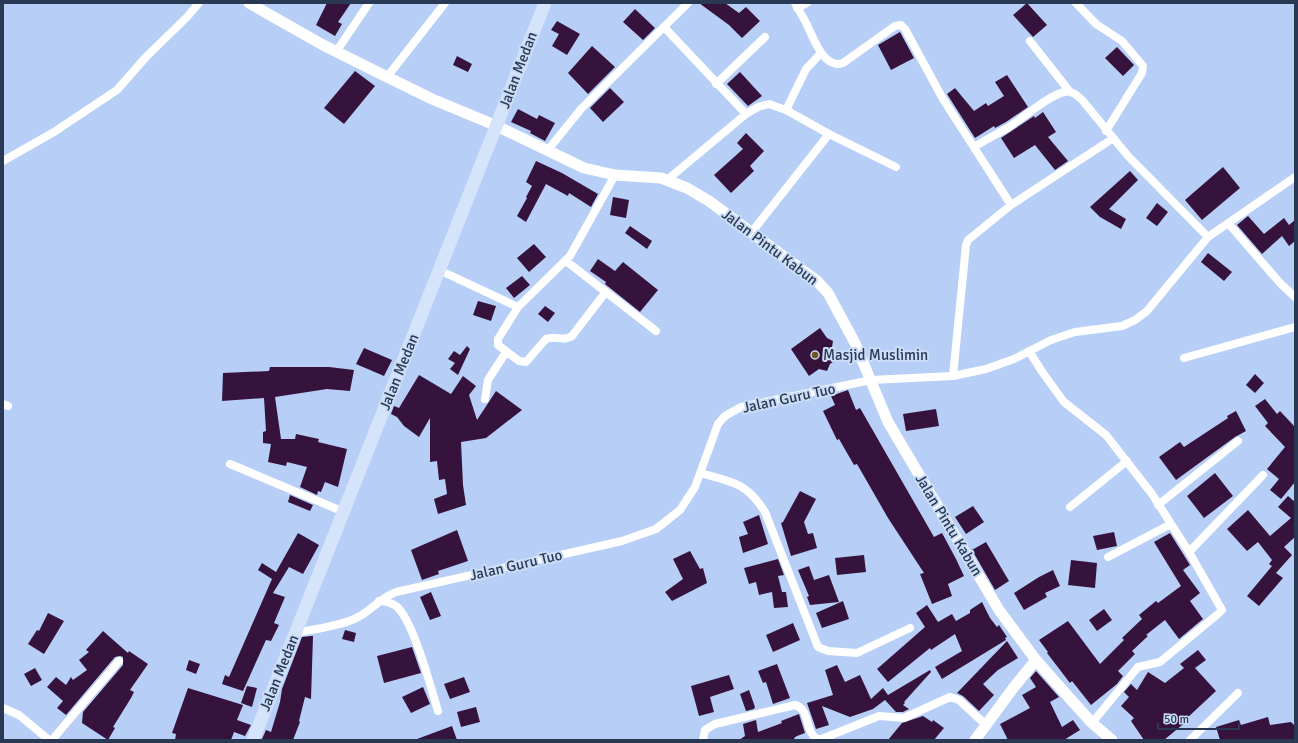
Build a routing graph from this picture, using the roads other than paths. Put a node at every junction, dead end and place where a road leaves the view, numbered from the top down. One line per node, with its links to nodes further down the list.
1 (199, 3): 26 (street)
2 (249, 3): 13 (street, Jalan Pintu Kabun)
3 (368, 3): 13 (street)
4 (445, 3): 15 (street)
5 (545, 3): 20 (main road, Jalan Medan)
6 (688, 3): 10 (street)
7 (807, 3): 9 (street)
8 (1076, 3): 21 (street)
9 (796, 5): 14 (street)
10 (665, 28): 16 (street); 25 (street)
11 (765, 37): 16 (street)
12 (1030, 41): 17 (street)
13 (336, 52): 15 (street, Jalan Pintu Kabun)
14 (821, 53): 18 (street); 24 (street)
15 (387, 77): 20 (street, Jalan Pintu Kabun)
16 (716, 84): 19 (street)
17 (1070, 92): 21 (street); 24 (street)
18 (786, 110): 19 (street); 22 (street)
19 (746, 114): 29 (street)
20 (497, 126): 25 (street, Jalan Pintu Kabun); 36 (main road, Jalan Medan)
21 (1106, 131): 23 (street)
22 (829, 134): 27 (street); 33 (street)
23 (1112, 138): 31 (street); 34 (street)
24 (974, 147): 31 (street)
25 (547, 151): 28 (street, Jalan Pintu Kabun)
26 (3, 161)
27 (896, 167)
28 (615, 175): 29 (street, Jalan Pintu Kabun); 35 (street)
29 (667, 180): 33 (street, Jalan Pintu Kabun)
30 (1294, 180): 32 (street, Jalan Guru Tuo)
31 (1011, 205): 45 (street)
32 (1228, 223): 34 (street, Jalan Guru Tuo); 38 (street)
33 (751, 233): 46 (street, Jalan Pintu Kabun)
34 (1208, 237): 42 (street, Jalan Guru Tuo)
35 (566, 261): 37 (street); 39 (street)
36 (439, 270): 39 (street); 55 (main road, Jalan Medan)
37 (606, 293): 41 (street); 43 (street)
38 (1295, 297)
39 (518, 307): 43 (street)
40 (1295, 327): 44 (street)
41 (656, 331)
42 (1029, 351): 45 (street, Jalan Guru Tuo); 49 (street)
43 (506, 352): 47 (street)
44 (1184, 358)
45 (953, 376): 46 (street, Jalan Guru Tuo)
46 (871, 380): 51 (street, Jalan Guru Tuo); 62 (street, Jalan Pintu Kabun)
47 (485, 399)
48 (1238, 441): 53 (street)
49 (1127, 461): 53 (street); 54 (street)
50 (230, 464): 55 (street)
51 (700, 473): 59 (street, Jalan Guru Tuo); 60 (street)
52 (1263, 476): 57 (street)
53 (1158, 505): 56 (street)
54 (1070, 507)
55 (344, 512): 61 (main road, Jalan Medan)
56 (1172, 524): 57 (street); 58 (street)
57 (1189, 552): 67 (street)
58 (1108, 557)
59 (379, 601): 61 (street, Jalan Guru Tuo); 66 (street)
60 (910, 628)
61 (296, 633): 71 (main road, Jalan Medan)
62 (1036, 660): 67 (street, Jalan Pintu Kabun); 68 (street)
63 (119, 661): 70 (street)
64 (1238, 694): 75 (street)
65 (3, 708): 69 (street)
66 (438, 711)
67 (1092, 723): 74 (street, Jalan Pintu Kabun)
68 (986, 725): 72 (street); 73 (street)
69 (49, 740)
70 (52, 740)
71 (252, 740)
72 (703, 740)
73 (976, 740)
74 (1112, 740)
75 (1190, 740)

